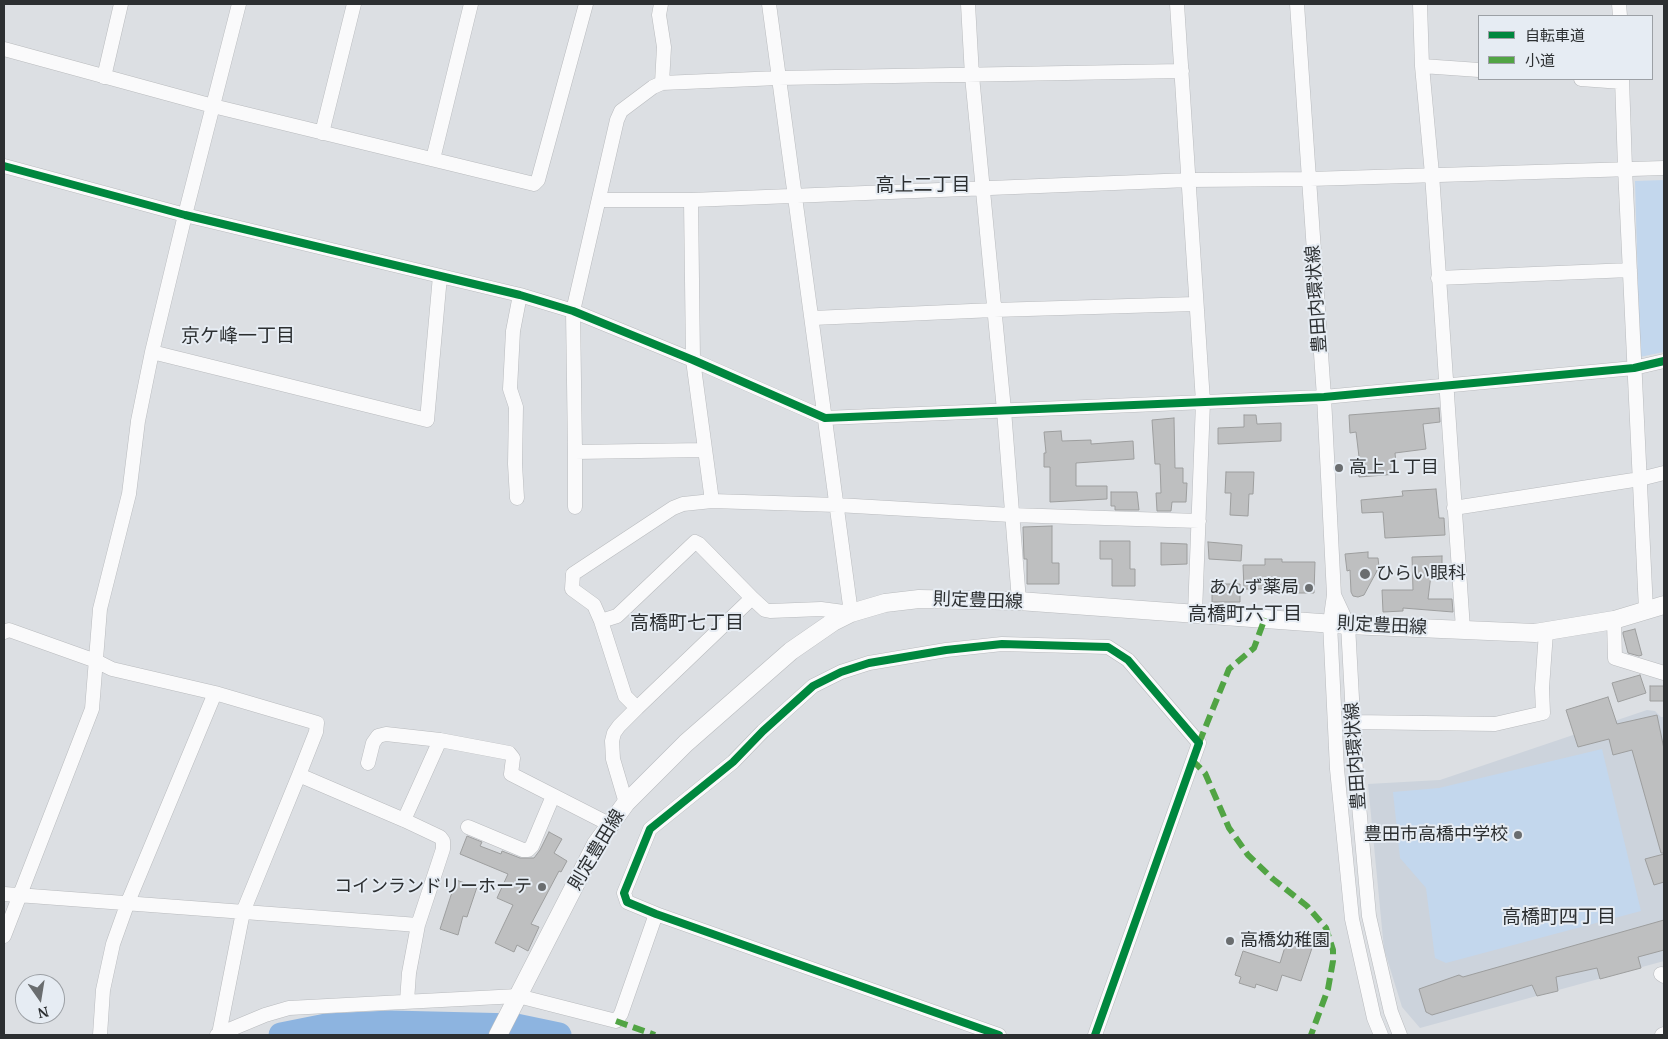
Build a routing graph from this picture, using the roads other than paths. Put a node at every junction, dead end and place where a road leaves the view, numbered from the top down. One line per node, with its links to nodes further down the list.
1 (121, 4): 17 (street)
2 (239, 4): 21 (street)
3 (354, 4): 22 (street)
4 (471, 4): 23 (street)
5 (586, 4): 23 (street)
6 (661, 4): 20 (street)
7 (768, 4): 18 (street)
8 (968, 4): 16 (street)
9 (1177, 4): 15 (street)
10 (1297, 4): 28 (street, 豊田内環状線)
11 (1420, 4): 13 (street)
12 (4, 49): 17 (street)
13 (1422, 66): 14 (street); 27 (street)
14 (1478, 70)
15 (1182, 71): 16 (street); 29 (street)
16 (972, 76): 18 (street); 30 (street)
17 (104, 77): 21 (street)
18 (778, 78): 20 (street); 31 (street)
19 (1622, 80): 25 (street)
20 (662, 83): 32 (street)
21 (213, 106): 22 (street); 34 (street)
22 (322, 133): 23 (street)
23 (434, 159)
24 (4, 166): 34 (street)
25 (1625, 168): 26 (street); 27 (street); 35 (street)
26 (1664, 168)
27 (1432, 174): 28 (street); 37 (street)
28 (1310, 179): 29 (street); 48 (street, 豊田内環状線)
29 (1188, 180): 30 (street); 39 (street)
30 (983, 188): 31 (street); 40 (street)
31 (796, 195): 33 (street); 42 (street)
32 (599, 200): 33 (street); 41 (street)
33 (691, 200): 44 (street)
34 (185, 215): 36 (street); 43 (street)
35 (1630, 270): 37 (street); 46 (street)
36 (440, 276): 38 (street); 43 (street)
37 (1438, 278): 47 (street)
38 (520, 295): 41 (street); 56 (street)
39 (1195, 304): 40 (street); 49 (street)
40 (994, 310): 42 (street); 50 (street)
41 (572, 311): 44 (street); 53 (street)
42 (812, 318): 51 (street)
43 (152, 352): 77 (street)
44 (692, 360): 51 (street); 52 (street)
45 (1664, 361): 46 (street)
46 (1634, 368): 47 (street); 55 (street)
47 (1445, 386): 48 (street); 60 (street)
48 (1324, 397): 49 (street); 63 (street, 豊田内環状線)
49 (1202, 402): 50 (street); 62 (street)
50 (1004, 410): 51 (street); 61 (street)
51 (825, 418): 58 (street)
52 (704, 450): 53 (street); 57 (street)
53 (575, 452): 59 (street)
54 (1664, 473): 55 (street)
55 (1640, 479): 60 (street); 67 (street)
56 (517, 498)
57 (712, 501): 58 (street); 71 (street)
58 (838, 505): 61 (street); 68 (street)
59 (575, 507)
60 (1454, 508): 74 (street)
61 (1011, 515): 62 (street); 65 (street)
62 (1199, 521): 69 (street)
63 (1334, 594): 72 (street, 豊田内環状線); 73 (street, 豊田内環状線)
64 (752, 598): 68 (street); 71 (street); 80 (street)
65 (1019, 601): 68 (main road, 則定豊田線); 69 (main road, 則定豊田線)
66 (1664, 605): 67 (main road, 則定豊田線)
67 (1646, 610): 70 (main road, 則定豊田線)
68 (851, 613): 86 (main road, 則定豊田線)
69 (1195, 613): 72 (main road, 則定豊田線)
70 (1614, 620): 76 (main road, 則定豊田線); 78 (street)
71 (601, 621): 80 (street)
72 (1330, 623): 73 (main road, 則定豊田線); 104 (street, 豊田内環状線)
73 (1348, 625): 74 (main road, 則定豊田線); 81 (street, 豊田内環状線)
74 (1463, 629): 76 (main road, 則定豊田線)
75 (4, 632): 77 (street)
76 (1546, 632): 81 (street)
77 (96, 661): 79 (street); 91 (street)
78 (1664, 673)
79 (215, 693): 84 (street); 92 (street)
80 (637, 708): 86 (street)
81 (1353, 722): 105 (street, 豊田内環状線)
82 (440, 740): 83 (street); 85 (street); 87 (street)
83 (368, 763)
84 (300, 775): 87 (street); 93 (street)
85 (553, 796): 88 (street); 89 (street)
86 (626, 803): 88 (main road, 則定豊田線)
87 (404, 820): 95 (street)
88 (609, 824): 97 (main road, 則定豊田線)
89 (468, 827)
90 (4, 894): 91 (street)
91 (19, 895): 92 (street); 96 (street)
92 (128, 902): 93 (street); 99 (street)
93 (243, 912): 95 (street); 100 (street)
94 (656, 914): 97 (street); 102 (street); 103 (street)
95 (418, 925): 98 (street)
96 (4, 936)
97 (518, 996): 98 (street); 101 (main road, 則定豊田線)
98 (407, 1001): 100 (street)
99 (100, 1035)
100 (218, 1035)
101 (498, 1035)
102 (999, 1035)
103 (1095, 1035)
104 (1382, 1035)
105 (1400, 1035)

